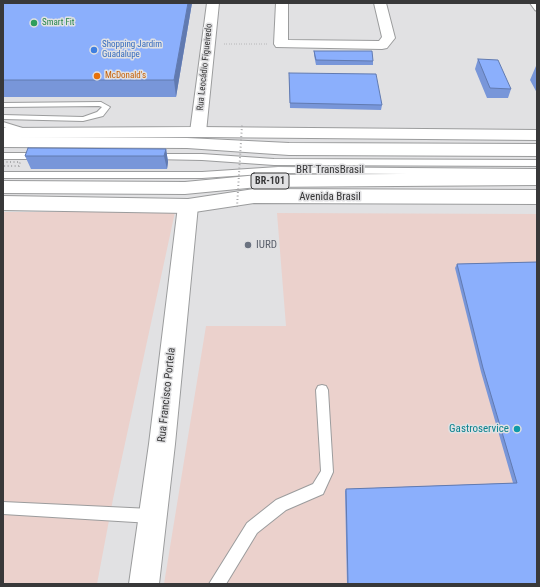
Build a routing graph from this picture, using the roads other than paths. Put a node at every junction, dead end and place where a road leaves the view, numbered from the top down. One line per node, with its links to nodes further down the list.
1 (212, 3): 9 (street, Rua Leocádio Figueiredo)
2 (282, 3): 3 (street)
3 (380, 3)
4 (533, 3): 5 (lane)
5 (537, 9)
6 (3, 105): 7 (lane)
7 (3, 118)
8 (3, 124): 11 (lane)
9 (198, 132): 11 (main road); 12 (main road)
10 (3, 133): 11 (main road)
11 (28, 133)
12 (537, 135)
13 (3, 142): 14 (main road)
14 (537, 150)
15 (3, 156): 16 (lane)
16 (43, 156)
17 (147, 157): 18 (lane, BRT TransBrasil)
18 (537, 163)
19 (537, 172): 20 (lane, BRT TransBrasil)
20 (3, 175)
21 (537, 179): 22 (main road, Avenida Brasil / BR-101)
22 (3, 187)
23 (537, 197): 25 (main road, Avenida Brasil)
24 (3, 203): 25 (main road, Avenida Brasil)
25 (188, 206): 28 (main road, Rua Francisco Portela)
26 (322, 390): 30 (lane)
27 (3, 508): 28 (lane)
28 (152, 516): 29 (main road, Rua Francisco Portela)
29 (144, 584)
30 (216, 584)

